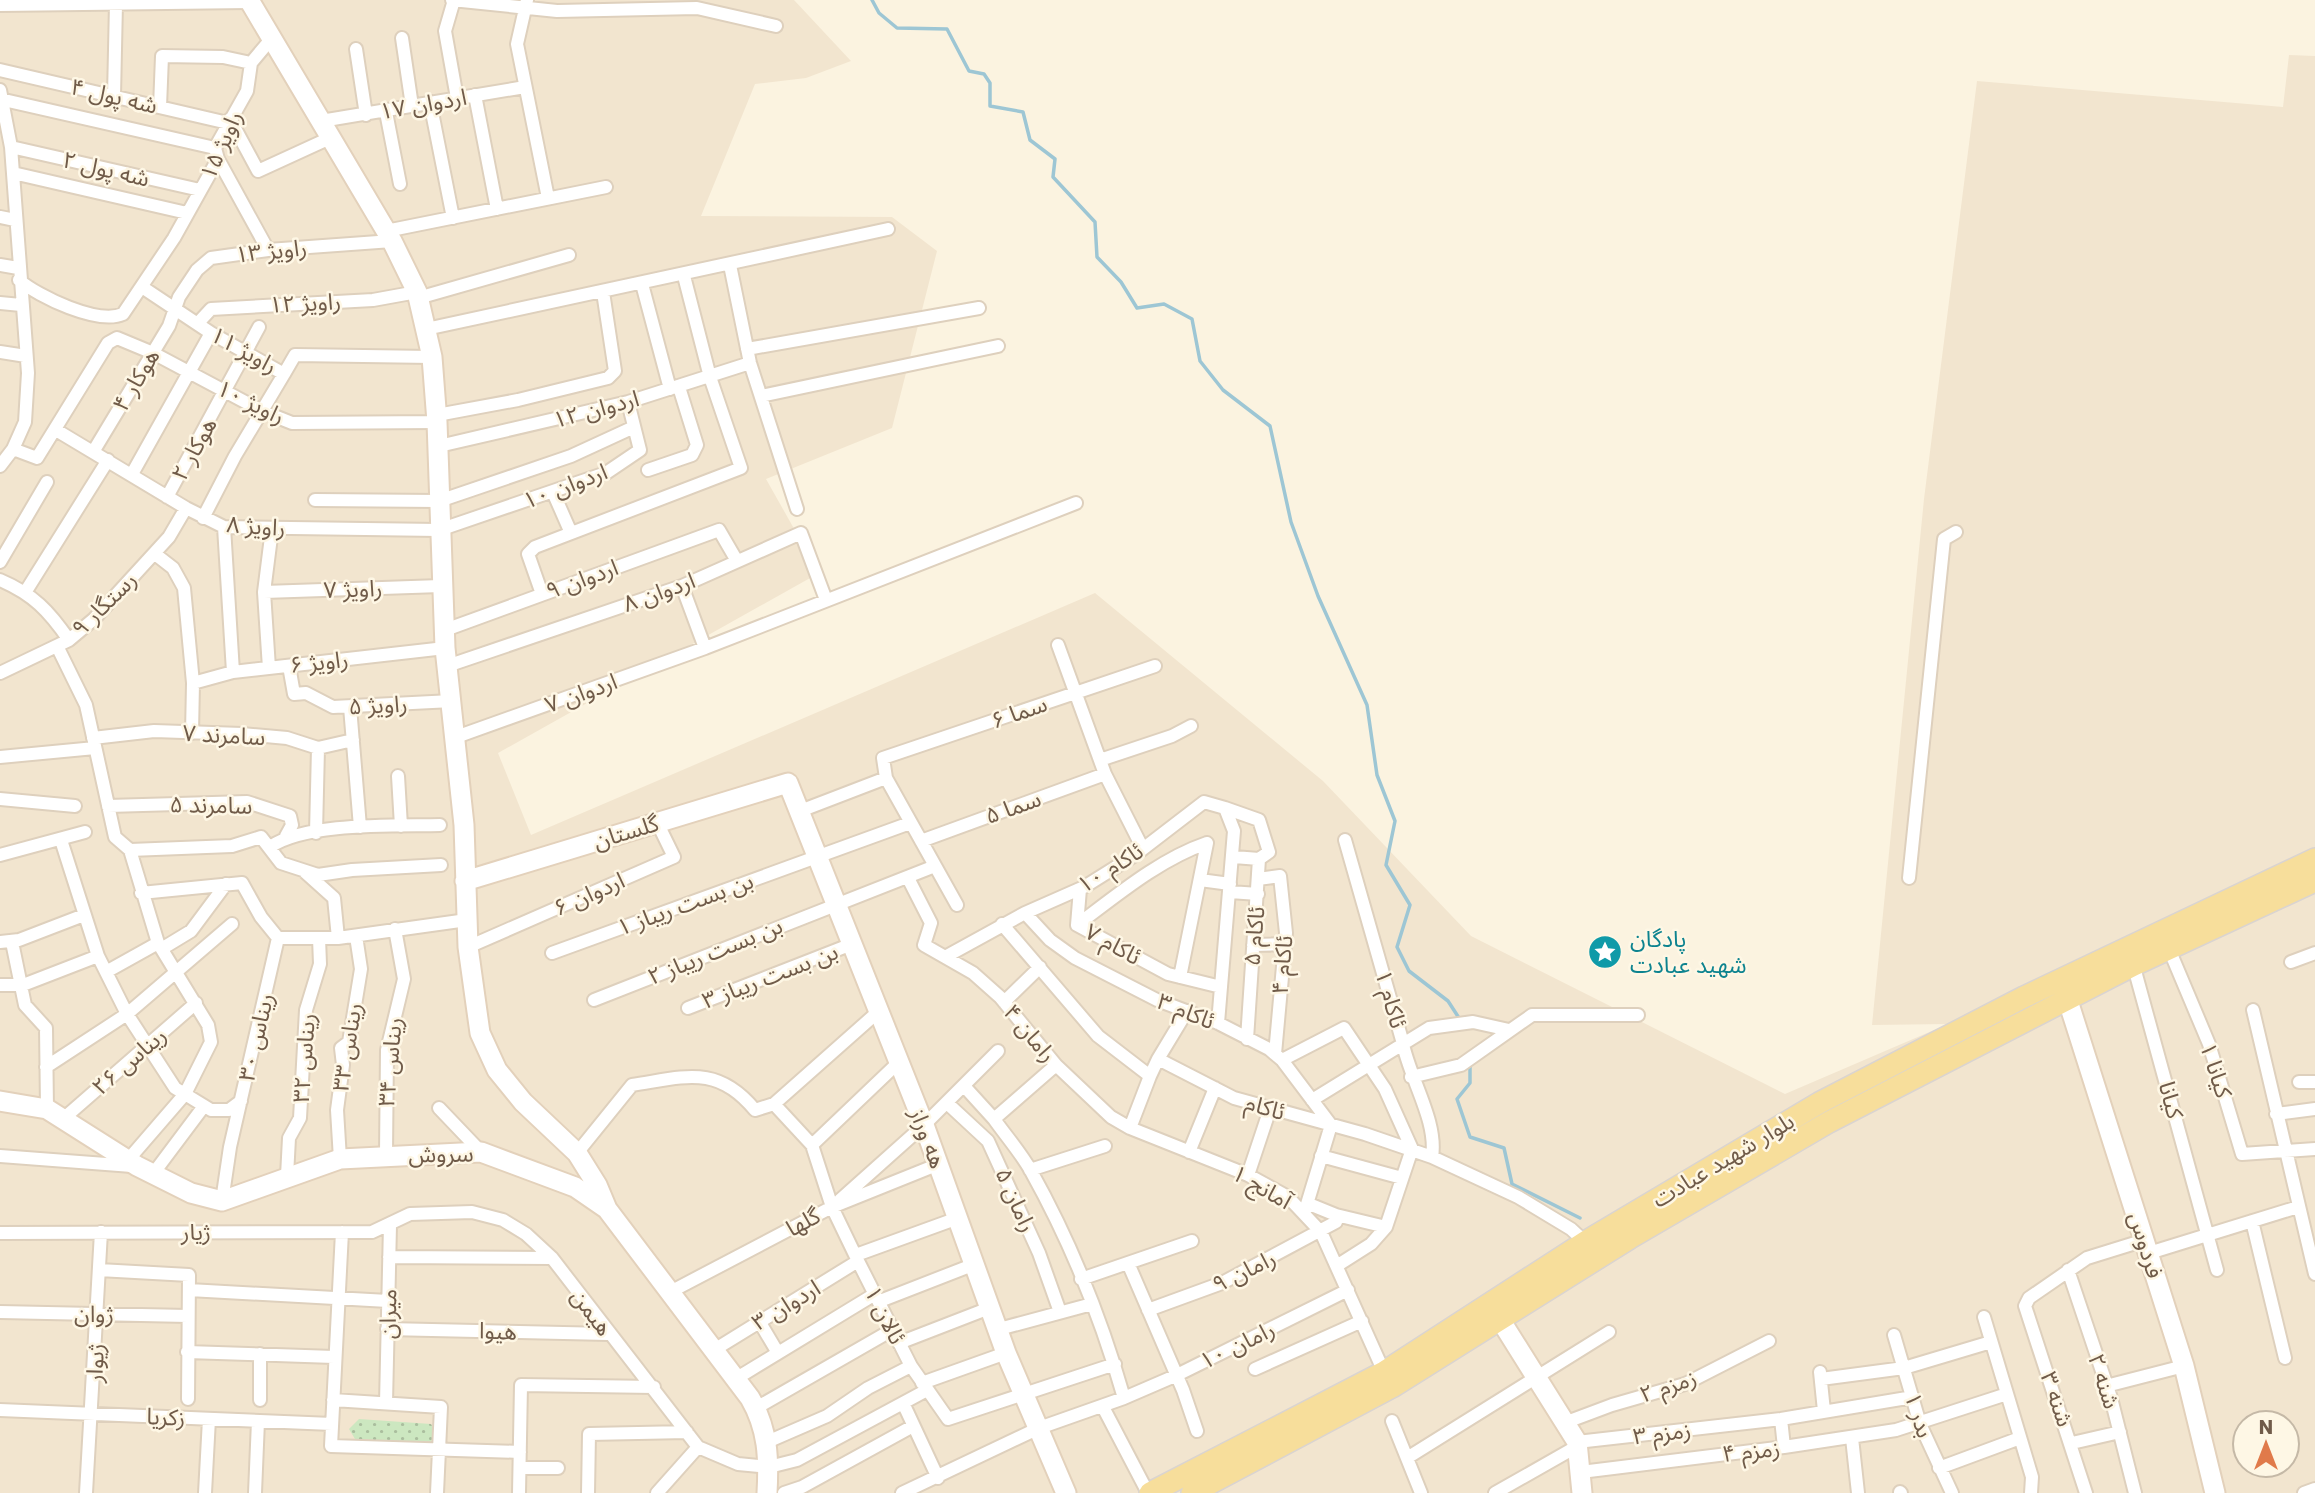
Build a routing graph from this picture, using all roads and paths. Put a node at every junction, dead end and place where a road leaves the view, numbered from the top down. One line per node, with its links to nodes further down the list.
1 (453, 0): 4 (street); 19 (street)
2 (250, 1): 3 (street); 10 (street)
3 (116, 3): 6 (street); 18 (street)
4 (499, 3): 5 (street)
5 (526, 4): 7 (street); 15 (street)
6 (0, 5)
7 (560, 5): 8 (street)
8 (612, 5): 9 (street)
9 (776, 26)
10 (272, 38): 13 (street, راویژ ۱۵); 27 (street)
11 (402, 38): 22 (street)
12 (356, 49): 25 (street)
13 (251, 63): 23 (street); 26 (street, راویژ ۱۵)
14 (0, 70): 18 (street, شه پول ۴)
15 (525, 87): 17 (street, اردوان ۱۷); 34 (street)
16 (0, 90): 20 (street)
17 (475, 95): 19 (street, اردوان ۱۷); 35 (street)
18 (114, 96): 23 (street, شه پول ۴)
19 (457, 98): 21 (street, اردوان ۱۷)
20 (1, 99): 28 (street); 29 (street)
21 (430, 102): 22 (street, اردوان ۱۷); 38 (street)
22 (412, 106): 24 (street, اردوان ۱۷)
23 (160, 107): 26 (street, شه پول ۴)
24 (386, 112): 25 (street, اردوان ۱۷); 31 (street)
25 (366, 115): 27 (street, اردوان ۱۷)
26 (229, 121): 27 (street, اردوان ۱۷); 29 (street, راویژ ۱۵)
27 (326, 130): 41 (street)
28 (7, 142): 30 (street); 33 (street, شه پول ۲)
29 (216, 153): 33 (street, راویژ ۱۵); 42 (street)
30 (9, 170): 36 (street); 39 (street)
31 (400, 184)
32 (606, 187): 34 (street, راویژ ۱۳)
33 (200, 190): 36 (street, راویژ ۱۵)
34 (548, 198): 35 (street, راویژ ۱۳)
35 (497, 209): 38 (street, راویژ ۱۳)
36 (187, 213): 49 (street, راویژ ۱۵)
37 (0, 217): 39 (street)
38 (453, 218): 41 (street, راویژ ۱۳)
39 (15, 219): 46 (street)
40 (888, 229): 45 (street)
41 (389, 236): 42 (street, راویژ ۱۳); 51 (street)
42 (268, 250): 54 (street, راویژ ۱۳)
43 (569, 255): 51 (street, راویژ ۱۲)
44 (0, 265): 46 (street)
45 (730, 265): 47 (street); 61 (street)
46 (18, 274): 49 (street, راویژ ۱۵); 53 (street)
47 (684, 276): 48 (street); 70 (street)
48 (642, 284): 50 (street); 71 (street)
49 (142, 287): 54 (street, راویژ ۱۱)
50 (603, 292): 58 (street); 76 (street, راویژ ۱۰)
51 (417, 295): 56 (street, راویژ ۱۲); 58 (street)
52 (0, 303): 53 (street)
53 (21, 306): 65 (street)
54 (175, 307): 56 (street, راویژ ۱۱); 64 (street, هوکار ۴)
55 (979, 308): 61 (street)
56 (198, 323): 59 (street, راویژ ۱۱)
57 (259, 327): 63 (street, هوکار ۲)
58 (426, 329): 66 (street)
59 (211, 333): 63 (street, راویژ ۱۱); 68 (street)
60 (998, 346): 73 (street)
61 (747, 349): 67 (street)
62 (0, 352): 65 (street)
63 (246, 352): 69 (street, راویژ ۱۱); 72 (street, هوکار ۲)
64 (153, 353): 68 (street, راویژ ۱۰); 78 (street, راویژ ۱۰); 81 (street, هوکار ۴)
65 (26, 356): 80 (street)
66 (432, 357): 69 (street, راویژ ۱۱); 76 (street)
67 (750, 363): 70 (street, اردوان ۱۲); 73 (street)
68 (188, 372): 72 (street, راویژ ۱۰); 85 (street)
69 (284, 374): 75 (street)
70 (710, 377): 71 (street, اردوان ۱۲); 99 (street)
71 (674, 388): 74 (street, اردوان ۱۲); 84 (street)
72 (227, 390): 75 (street, راویژ ۱۰); 88 (street, هوکار ۲)
73 (761, 396): 93 (street)
74 (628, 402): 77 (street, اردوان ۱۰); 79 (street, اردوان ۱۲)
75 (262, 411): 76 (street, راویژ ۱۰); 94 (street)
76 (437, 418): 79 (street)
77 (634, 427): 87 (street, اردوان ۱۰); 90 (street)
78 (56, 430): 80 (street); 81 (street, راویژ ۸)
79 (439, 446): 90 (street)
80 (13, 449): 83 (street)
81 (93, 452): 82 (street, راویژ ۸)
82 (108, 460): 85 (street, راویژ ۸); 106 (street)
83 (0, 466)
84 (648, 470)
85 (132, 474): 88 (street, راویژ ۸)
86 (47, 482): 102 (street)
87 (553, 492): 97 (street, اردوان ۱۰); 99 (street)
88 (167, 497): 92 (street, راویژ ۸)
89 (316, 500): 90 (street)
90 (439, 501): 97 (street)
91 (1076, 503): 109 (street, اردوان ۷)
92 (186, 509): 94 (street, راویژ ۸); 100 (street, رستگار ۹)
93 (797, 509)
94 (203, 518): 95 (street, راویژ ۸)
95 (224, 527): 96 (street, راویژ ۸); 117 (street)
96 (272, 529): 97 (street, راویژ ۸); 107 (street)
97 (439, 530): 104 (street)
98 (1956, 532): 163 (street)
99 (571, 533): 108 (street)
100 (155, 554): 110 (street, رستگار ۹); 119 (street)
101 (737, 561): 105 (street, اردوان ۸); 108 (street, اردوان ۹); 109 (street, اردوان ۸)
102 (0, 562)
103 (0, 580): 106 (street)
104 (441, 586): 107 (street, راویژ ۷); 112 (street)
105 (682, 586): 112 (street, اردوان ۸); 113 (street)
106 (26, 591): 110 (street)
107 (264, 592): 116 (street)
108 (542, 594): 112 (street, اردوان ۹)
109 (825, 600): 113 (street, اردوان ۷)
110 (63, 643): 118 (street, رستگار ۹); 127 (street)
111 (1058, 645): 120 (street)
112 (446, 648): 114 (street, راویژ ۶); 121 (street)
113 (705, 648): 125 (street, اردوان ۷)
114 (289, 666): 116 (street, راویژ ۶); 122 (street, راویژ ۵)
115 (1155, 666): 120 (street, سما ۶)
116 (269, 668): 117 (street, راویژ ۶)
117 (233, 672): 119 (street, راویژ ۶)
118 (0, 673)
119 (193, 683): 124 (street)
120 (1076, 693): 130 (street); 133 (street, سما ۶)
121 (452, 701): 122 (street, راویژ ۵); 125 (street)
122 (350, 707): 126 (street)
123 (1191, 726): 130 (street)
124 (192, 733): 127 (street, سامرند ۷); 128 (street, سامرند ۷)
125 (456, 737): 166 (street)
126 (354, 740): 128 (street, سامرند ۷); 144 (street)
127 (94, 743): 129 (street, سامرند ۷); 137 (street)
128 (318, 748): 146 (street)
129 (0, 757)
130 (1100, 760): 131 (street)
131 (1105, 774): 150 (street, سما ۵); 152 (street)
132 (398, 776): 143 (street)
133 (886, 778): 139 (street); 141 (street)
134 (788, 783): 139 (street, هه وراز); 140 (street, گلستان)
135 (0, 799): 136 (street)
136 (75, 806)
137 (108, 806): 147 (street, سامرند ۵); 153 (street)
138 (1225, 808): 152 (street, ئاکام ۱۰); 156 (street); 157 (street, ئاکام ۵)
139 (800, 811): 155 (street, هه وراز)
140 (657, 822): 166 (street, گلستان); 191 (street, اردوان ۶)
141 (909, 822): 150 (street); 155 (street, بن بست ریباز ۱)
142 (440, 825): 143 (street)
143 (401, 826): 144 (street)
144 (360, 827): 146 (street)
145 (85, 832): 148 (street)
146 (316, 833): 147 (street)
147 (286, 836): 151 (street)
148 (61, 839): 154 (street); 176 (street)
149 (1345, 840): 220 (street, ئاکام ۱)
150 (921, 841): 160 (street)
151 (270, 847): 153 (street); 161 (street)
152 (1143, 849): 170 (street, ئاکام ۱۰)
153 (130, 850): 171 (street)
154 (0, 855)
155 (818, 857): 173 (street, هه وراز); 193 (street, بن بست ریباز ۱)
156 (1234, 858): 157 (street); 169 (street)
157 (1259, 859): 164 (street, ئاکام ۵)
158 (2315, 859): 197 (main road, بلوار شهید عبادت)
159 (441, 865): 161 (street)
160 (935, 866): 162 (street, بن بست ریباز ۲); 174 (street)
161 (302, 869): 185 (street)
162 (908, 878): 173 (street, بن بست ریباز ۲); 196 (street, رامان ۴)
163 (1909, 878)
164 (1258, 879): 172 (street, ئاکام ۵); 188 (street, ئاکام ۴)
165 (1200, 880): 169 (street); 180 (street); 202 (street)
166 (465, 881): 177 (street)
167 (2315, 881): 192 (main road, بلوار شهید عبادت)
168 (226, 884): 171 (street); 183 (street); 189 (street)
169 (1230, 888): 172 (street); 206 (street)
170 (1080, 889): 175 (street, ئاکام ۱۰); 180 (street, ئاکام ۷)
171 (141, 893): 189 (street)
172 (1258, 894): 190 (street, ئاکام ۵)
173 (835, 902): 187 (street, هه وراز); 208 (street, بن بست ریباز ۲)
174 (957, 905)
175 (1025, 913): 179 (street, ئاکام ۱۰); 214 (street, ئاکام ۳)
176 (84, 915): 186 (street); 195 (street)
177 (467, 920): 181 (street); 191 (street)
178 (232, 924): 201 (street)
179 (1002, 925): 196 (street, ئاکام ۱۰); 199 (street)
180 (1077, 925): 202 (street, ئاکام ۷)
181 (396, 929): 182 (street); 260 (street, ریناس ۳۴)
182 (356, 936): 185 (street); 264 (street, ریناس ۳۳)
183 (278, 938): 184 (street); 238 (street, ریناس ۳۰)
184 (319, 938): 185 (street); 269 (street, ریناس ۳۲)
185 (338, 938)
186 (6, 942): 205 (street)
187 (852, 944): 211 (street, بن بست ریباز ۳); 213 (street, هه وراز)
188 (1284, 944): 190 (street); 223 (street, ئاکام ۴)
189 (161, 945): 200 (street); 201 (street)
190 (1253, 945): 219 (street, ئاکام ۵)
191 (468, 947): 259 (street)
192 (2169, 949): 197 (main road, بلوار شهید عبادت); 255 (street, کیانا ۱)
193 (552, 953)
194 (2315, 953): 198 (street)
195 (98, 956): 200 (street); 205 (street)
196 (945, 957): 209 (street, رامان ۴)
197 (2131, 957): 203 (main road, بلوار شهید عبادت); 207 (main road, بلوار شهید عبادت); 285 (street, کیانا)
198 (2291, 962)
199 (1040, 967): 209 (street); 229 (street)
200 (106, 972): 215 (street)
201 (178, 972): 210 (street); 215 (street)
202 (1180, 977): 206 (street, ئاکام ۷)
203 (2061, 980): 207 (street, فردوس); 245 (main road, بلوار شهید عبادت)
204 (0, 985): 205 (street)
205 (23, 985): 228 (street)
206 (1221, 987): 217 (street)
207 (2070, 999): 245 (main road, بلوار شهید عبادت); 288 (street, فردوس)
208 (594, 1000)
209 (1004, 1002): 227 (street, رامان ۴)
210 (196, 1003): 221 (street, ریناس ۲۶); 235 (street)
211 (688, 1008)
212 (2253, 1010): 247 (street)
213 (879, 1012): 225 (street, هه وراز); 240 (street)
214 (1187, 1012): 217 (street, ئاکام ۳); 224 (street)
215 (127, 1014): 221 (street); 228 (street)
216 (1638, 1015): 218 (street)
217 (1218, 1023): 219 (street, ئاکام ۳)
218 (1509, 1030): 220 (street); 230 (street)
219 (1247, 1039): 223 (street, ئاکام ۳)
220 (1403, 1043): 226 (street); 230 (street, ئاکام ۱)
221 (148, 1046): 235 (street); 246 (street, ریناس ۲۶)
222 (998, 1051): 233 (street)
223 (1278, 1057): 226 (street); 236 (street, ئاکام ۳)
224 (1158, 1059): 229 (street); 234 (street, ئاکام)
225 (900, 1061): 249 (street, هه وراز); 252 (street)
226 (1368, 1064): 236 (street); 254 (street)
227 (1056, 1065): 248 (street); 251 (street, رامان ۴)
228 (46, 1067): 246 (street)
229 (1150, 1076): 251 (street)
230 (1411, 1077): 263 (street, ئاکام ۱)
231 (2299, 1082): 232 (street)
232 (2315, 1082)
233 (964, 1086): 239 (street); 248 (street)
234 (1214, 1088): 243 (street, ئاکام); 258 (street)
235 (185, 1094): 241 (street); 266 (street)
236 (1312, 1100): 250 (street, ئاکام ۳)
237 (0, 1101): 246 (street)
238 (241, 1101): 241 (street); 271 (street, ریناس ۳۰)
239 (947, 1102): 249 (street); 310 (street, رامان ۵)
240 (774, 1104): 252 (street); 259 (street)
241 (204, 1106): 266 (street)
242 (439, 1108): 257 (street)
243 (1270, 1109): 250 (street, ئاکام); 268 (street)
244 (2315, 1109): 247 (street)
245 (1824, 1113): 287 (main road, بلوار شهید عبادت); 316 (main road, بلوار شهید عبادت)
246 (55, 1114): 266 (street)
247 (2276, 1114): 255 (street)
248 (994, 1119): 267 (street)
249 (924, 1125): 265 (street, هه وراز); 272 (street)
250 (1331, 1125): 254 (street, ئاکام); 262 (street)
251 (1130, 1128): 258 (street, آمانج ۱)
252 (812, 1145): 272 (street, ئالان ۱)
253 (1105, 1146): 267 (street)
254 (1412, 1149): 263 (street, ئاکام); 270 (street)
255 (2284, 1149): 256 (street); 273 (street)
256 (2315, 1149)
257 (481, 1152): 260 (street, سروش); 274 (street, سروش)
258 (1189, 1152): 268 (street, آمانج ۱)
259 (577, 1153): 274 (street)
260 (386, 1154): 264 (street, سروش)
261 (0, 1156): 266 (street)
262 (1321, 1156): 270 (street); 275 (street)
263 (1432, 1157): 287 (street, ئاکام)
264 (340, 1159): 269 (street, سروش)
265 (939, 1164): 272 (street, گلها); 276 (street, هه وراز)
266 (139, 1167): 271 (street)
267 (1030, 1170): 299 (street)
268 (1248, 1175): 275 (street, آمانج ۱)
269 (287, 1176): 271 (street, سروش)
270 (1402, 1178): 280 (street)
271 (222, 1201)
272 (832, 1207): 291 (street, ئالان ۱); 302 (street, گلها)
273 (2298, 1207): 277 (street); 298 (street)
274 (607, 1209): 302 (street, سروش)
275 (1307, 1209): 280 (street); 283 (street, آمانج ۱)
276 (958, 1218): 291 (street, اردوان ۳); 293 (street, هه وراز)
277 (2252, 1221): 285 (street); 332 (street)
278 (1336, 1222): 283 (street, رامان ۹)
279 (390, 1225): 282 (street, ژیار); 289 (street, میران); 290 (street, هیمن)
280 (1385, 1227): 294 (street)
281 (101, 1232): 282 (street, ژیار); 284 (street, ژیار); 295 (street, ژیوار)
282 (342, 1232): 304 (street)
283 (1321, 1232): 294 (street, آمانج ۱); 308 (street, رامان ۹)
284 (0, 1233)
285 (2208, 1235): 288 (street); 297 (street, کیانا)
286 (1192, 1241): 292 (street)
287 (1585, 1242): 338 (main road, بلوار شهید عبادت)
288 (2147, 1247): 296 (street); 335 (street, فردوس)
289 (389, 1257): 290 (street); 305 (street, میران)
290 (552, 1258): 321 (street, هیمن)
291 (857, 1258): 303 (street, ئالان ۱); 314 (street, اردوان ۳)
292 (1128, 1263): 299 (street); 308 (street)
293 (975, 1264): 303 (street); 307 (street, هه وراز)
294 (1338, 1265): 301 (street, آمانج ۱)
295 (99, 1270): 300 (street); 311 (street, ژیوار)
296 (2068, 1270): 342 (street, شنه ۲); 374 (street, شنه ۳)
297 (2217, 1270)
298 (2315, 1274)
299 (1081, 1279): 306 (street)
300 (189, 1290): 304 (street); 312 (street)
301 (1348, 1290): 315 (street, آمانج ۱); 339 (street, رامان ۱۰)
302 (672, 1291): 326 (street, سروش)
303 (877, 1298): 319 (street, ئالان ۱); 328 (street)
304 (337, 1299): 305 (street); 331 (street)
305 (388, 1301): 317 (street, میران)
306 (1092, 1304): 310 (street); 333 (street)
307 (992, 1307): 318 (street, هه وراز); 325 (street)
308 (1148, 1310): 339 (street)
309 (0, 1312): 311 (street, ژوان)
310 (1060, 1312): 318 (street)
311 (97, 1314): 312 (street, ژوان); 358 (street, ژیوار)
312 (188, 1316): 327 (street)
313 (1984, 1317): 324 (street)
314 (759, 1321): 326 (street, اردوان ۳); 328 (street)
315 (1362, 1321): 337 (street); 338 (street, آمانج ۱)
316 (1501, 1321): 340 (street); 400 (main road, بلوار شهید عبادت)
317 (387, 1329): 321 (street, هیوا); 352 (street, میران)
318 (999, 1329): 329 (street, هه وراز)
319 (892, 1330): 325 (street, ئالان ۱); 355 (street)
320 (1609, 1332): 340 (street)
321 (608, 1334): 343 (street, هیمن)
322 (1894, 1335): 336 (street, بدر ۱)
323 (1769, 1341): 363 (street, زمزم ۲)
324 (1991, 1342): 336 (street); 346 (street)
325 (899, 1343): 334 (street, ئالان ۱)
326 (714, 1350): 341 (street, سروش)
327 (187, 1352): 330 (street); 349 (street)
328 (778, 1353): 341 (street)
329 (1006, 1353): 344 (street); 345 (street, هه وراز)
330 (260, 1354): 331 (street); 350 (street)
331 (334, 1357): 351 (street)
332 (2285, 1358)
333 (1115, 1364): 345 (street); 348 (street)
334 (911, 1366): 344 (street, ئالان ۱); 373 (street)
335 (2184, 1366): 342 (street); 409 (street, فردوس)
336 (1905, 1368): 347 (street, بدر ۱); 357 (street)
337 (1255, 1369)
338 (1384, 1372): 399 (main road, بلوار شهید عبادت)
339 (1175, 1376): 348 (street, رامان ۱۰); 368 (street)
340 (1536, 1377): 363 (street); 380 (street)
341 (737, 1378): 355 (street, سروش)
342 (2106, 1386): 370 (street, شنه ۲)
343 (654, 1387): 369 (street, هیمن); 379 (street)
344 (924, 1387): 345 (street, ئالان ۱); 353 (street)
345 (1025, 1394): 367 (street, هه وراز)
346 (2007, 1394): 365 (street, زمزم ۴); 372 (street)
347 (1913, 1397): 357 (street, زمزم ۳); 365 (street, بدر ۱)
348 (1124, 1398): 354 (street, رامان ۱۰)
349 (188, 1399)
350 (260, 1400)
351 (333, 1400): 352 (street); 364 (street)
352 (386, 1403): 378 (street)
353 (904, 1405): 366 (street); 381 (street)
354 (1103, 1406): 367 (street, رامان ۱۰); 399 (street)
355 (756, 1408): 373 (street, سروش)
356 (0, 1410): 358 (street, زکریا)
357 (1824, 1411): 360 (street, زمزم ۳)
358 (92, 1414): 359 (street, زکریا); 388 (street, ژیوار)
359 (209, 1419): 361 (street, زکریا); 389 (street)
360 (1780, 1419): 375 (street, زمزم ۳); 377 (street)
361 (258, 1421): 364 (street, زکریا); 390 (street)
362 (1392, 1421): 380 (street)
363 (1564, 1423): 375 (street)
364 (332, 1424): 378 (street)
365 (1920, 1424): 371 (street, زمزم ۴); 384 (street, بدر ۱)
366 (913, 1426): 386 (street); 396 (street)
367 (1039, 1429): 386 (street, رامان ۱۰); 398 (street, هه وراز)
368 (1197, 1431)
369 (687, 1432): 376 (street, هیمن); 393 (street)
370 (2120, 1432): 374 (street); 408 (street, شنه ۲)
371 (1852, 1438): 377 (street, زمزم ۴); 404 (street)
372 (2020, 1438): 384 (street); 406 (street)
373 (767, 1442): 381 (street, سروش)
374 (2071, 1443): 407 (street, شنه ۳)
375 (1577, 1445): 385 (street); 402 (street)
376 (698, 1447): 381 (street); 394 (street)
377 (1784, 1447): 385 (street, زمزم ۴)
378 (439, 1450): 379 (street); 391 (street)
379 (520, 1452): 382 (street)
380 (1406, 1458): 401 (street)
381 (769, 1467): 395 (street, سروش)
382 (520, 1468): 383 (street); 392 (street)
383 (558, 1468)
384 (1939, 1468): 405 (street, بدر ۱)
385 (1581, 1472): 403 (street)
386 (938, 1478): 397 (street, رامان ۱۰)
387 (2315, 1489): 410 (street)
388 (86, 1493)
389 (205, 1493)
390 (255, 1493)
391 (437, 1493)
392 (519, 1493)
393 (588, 1493)
394 (657, 1493)
395 (767, 1493)
396 (784, 1493)
397 (902, 1493)
398 (1066, 1493)
399 (1149, 1493)
400 (1192, 1493)
401 (1421, 1493)
402 (1495, 1493)
403 (1582, 1493)
404 (1858, 1493)
405 (1952, 1493)
406 (2031, 1493)
407 (2086, 1493)
408 (2135, 1493)
409 (2215, 1493)
410 (2304, 1493)

